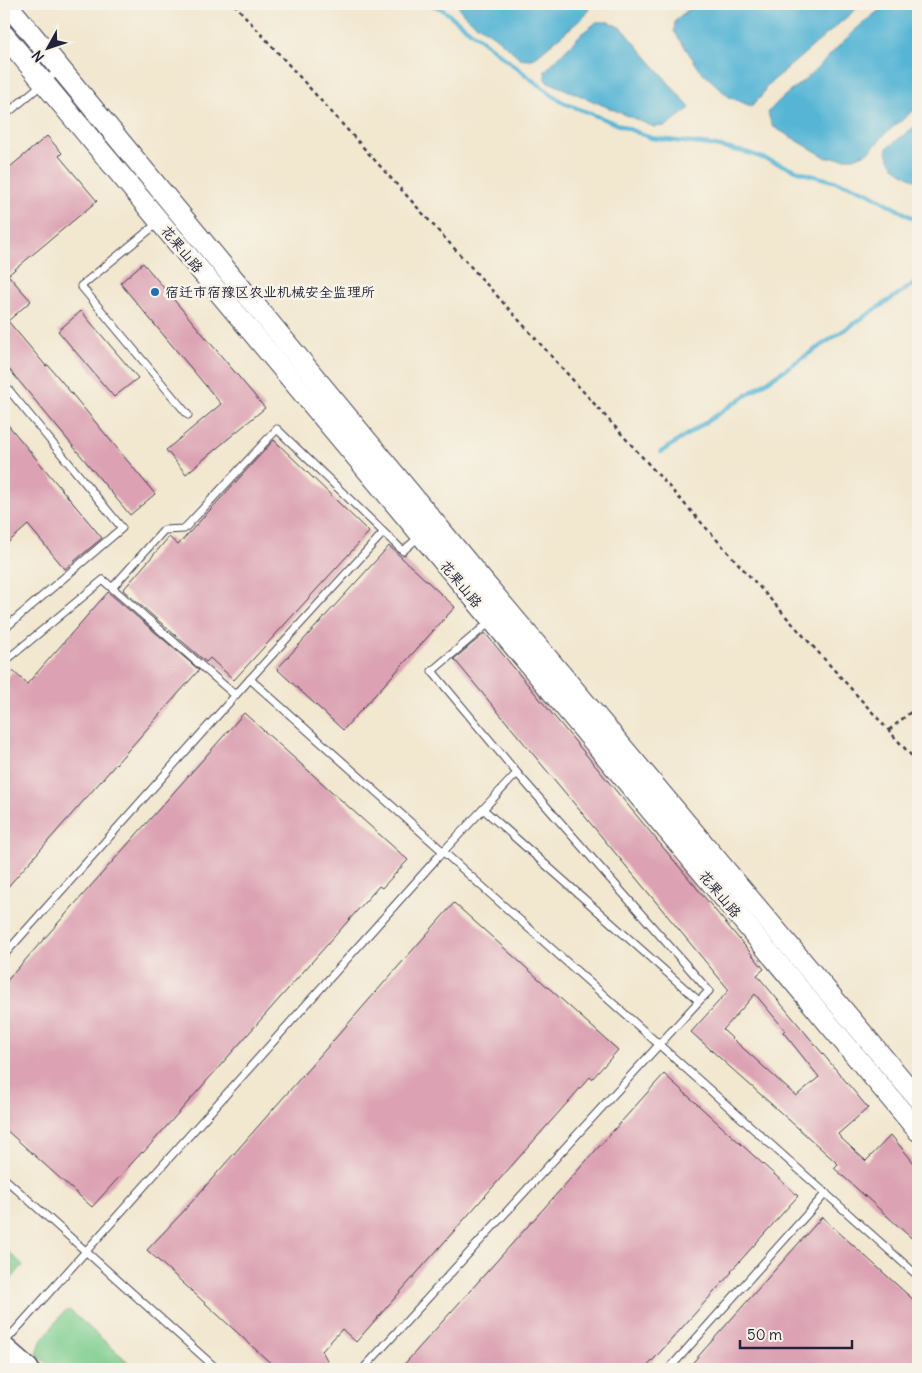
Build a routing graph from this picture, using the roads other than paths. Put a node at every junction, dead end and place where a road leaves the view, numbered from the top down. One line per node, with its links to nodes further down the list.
1 (7, 4): 3 (street, 花果山路)
2 (4, 36): 4 (street, 花果山路)
3 (60, 68): 4 (lane); 9 (street, 花果山路)
4 (43, 83): 5 (lane); 6 (street, 花果山路)
5 (4, 116)
6 (159, 222): 8 (lane); 9 (street, 花果山路)
7 (4, 384): 13 (lane)
8 (188, 414)
9 (428, 530): 10 (lane); 12 (street, 花果山路)
10 (383, 533): 11 (lane); 15 (lane)
11 (112, 588): 14 (lane); 16 (lane)
12 (499, 615): 17 (lane); 23 (street, 花果山路); 24 (street, 花果山路)
13 (4, 629)
14 (4, 662)
15 (250, 679): 16 (lane); 19 (lane)
16 (235, 696): 20 (lane)
17 (517, 772): 18 (lane); 21 (lane)
18 (483, 810): 19 (lane); 21 (lane)
19 (444, 852): 22 (lane); 27 (lane)
20 (4, 955)
21 (699, 1002): 22 (lane)
22 (659, 1045): 26 (lane); 33 (lane)
23 (918, 1099)
24 (918, 1131)
25 (4, 1178): 27 (lane)
26 (826, 1193): 28 (lane); 34 (lane)
27 (86, 1252): 29 (lane); 32 (lane)
28 (918, 1276)
29 (4, 1343)
30 (4, 1348): 31 (main road)
31 (28, 1369)
32 (217, 1369)
33 (362, 1369)
34 (669, 1369)

